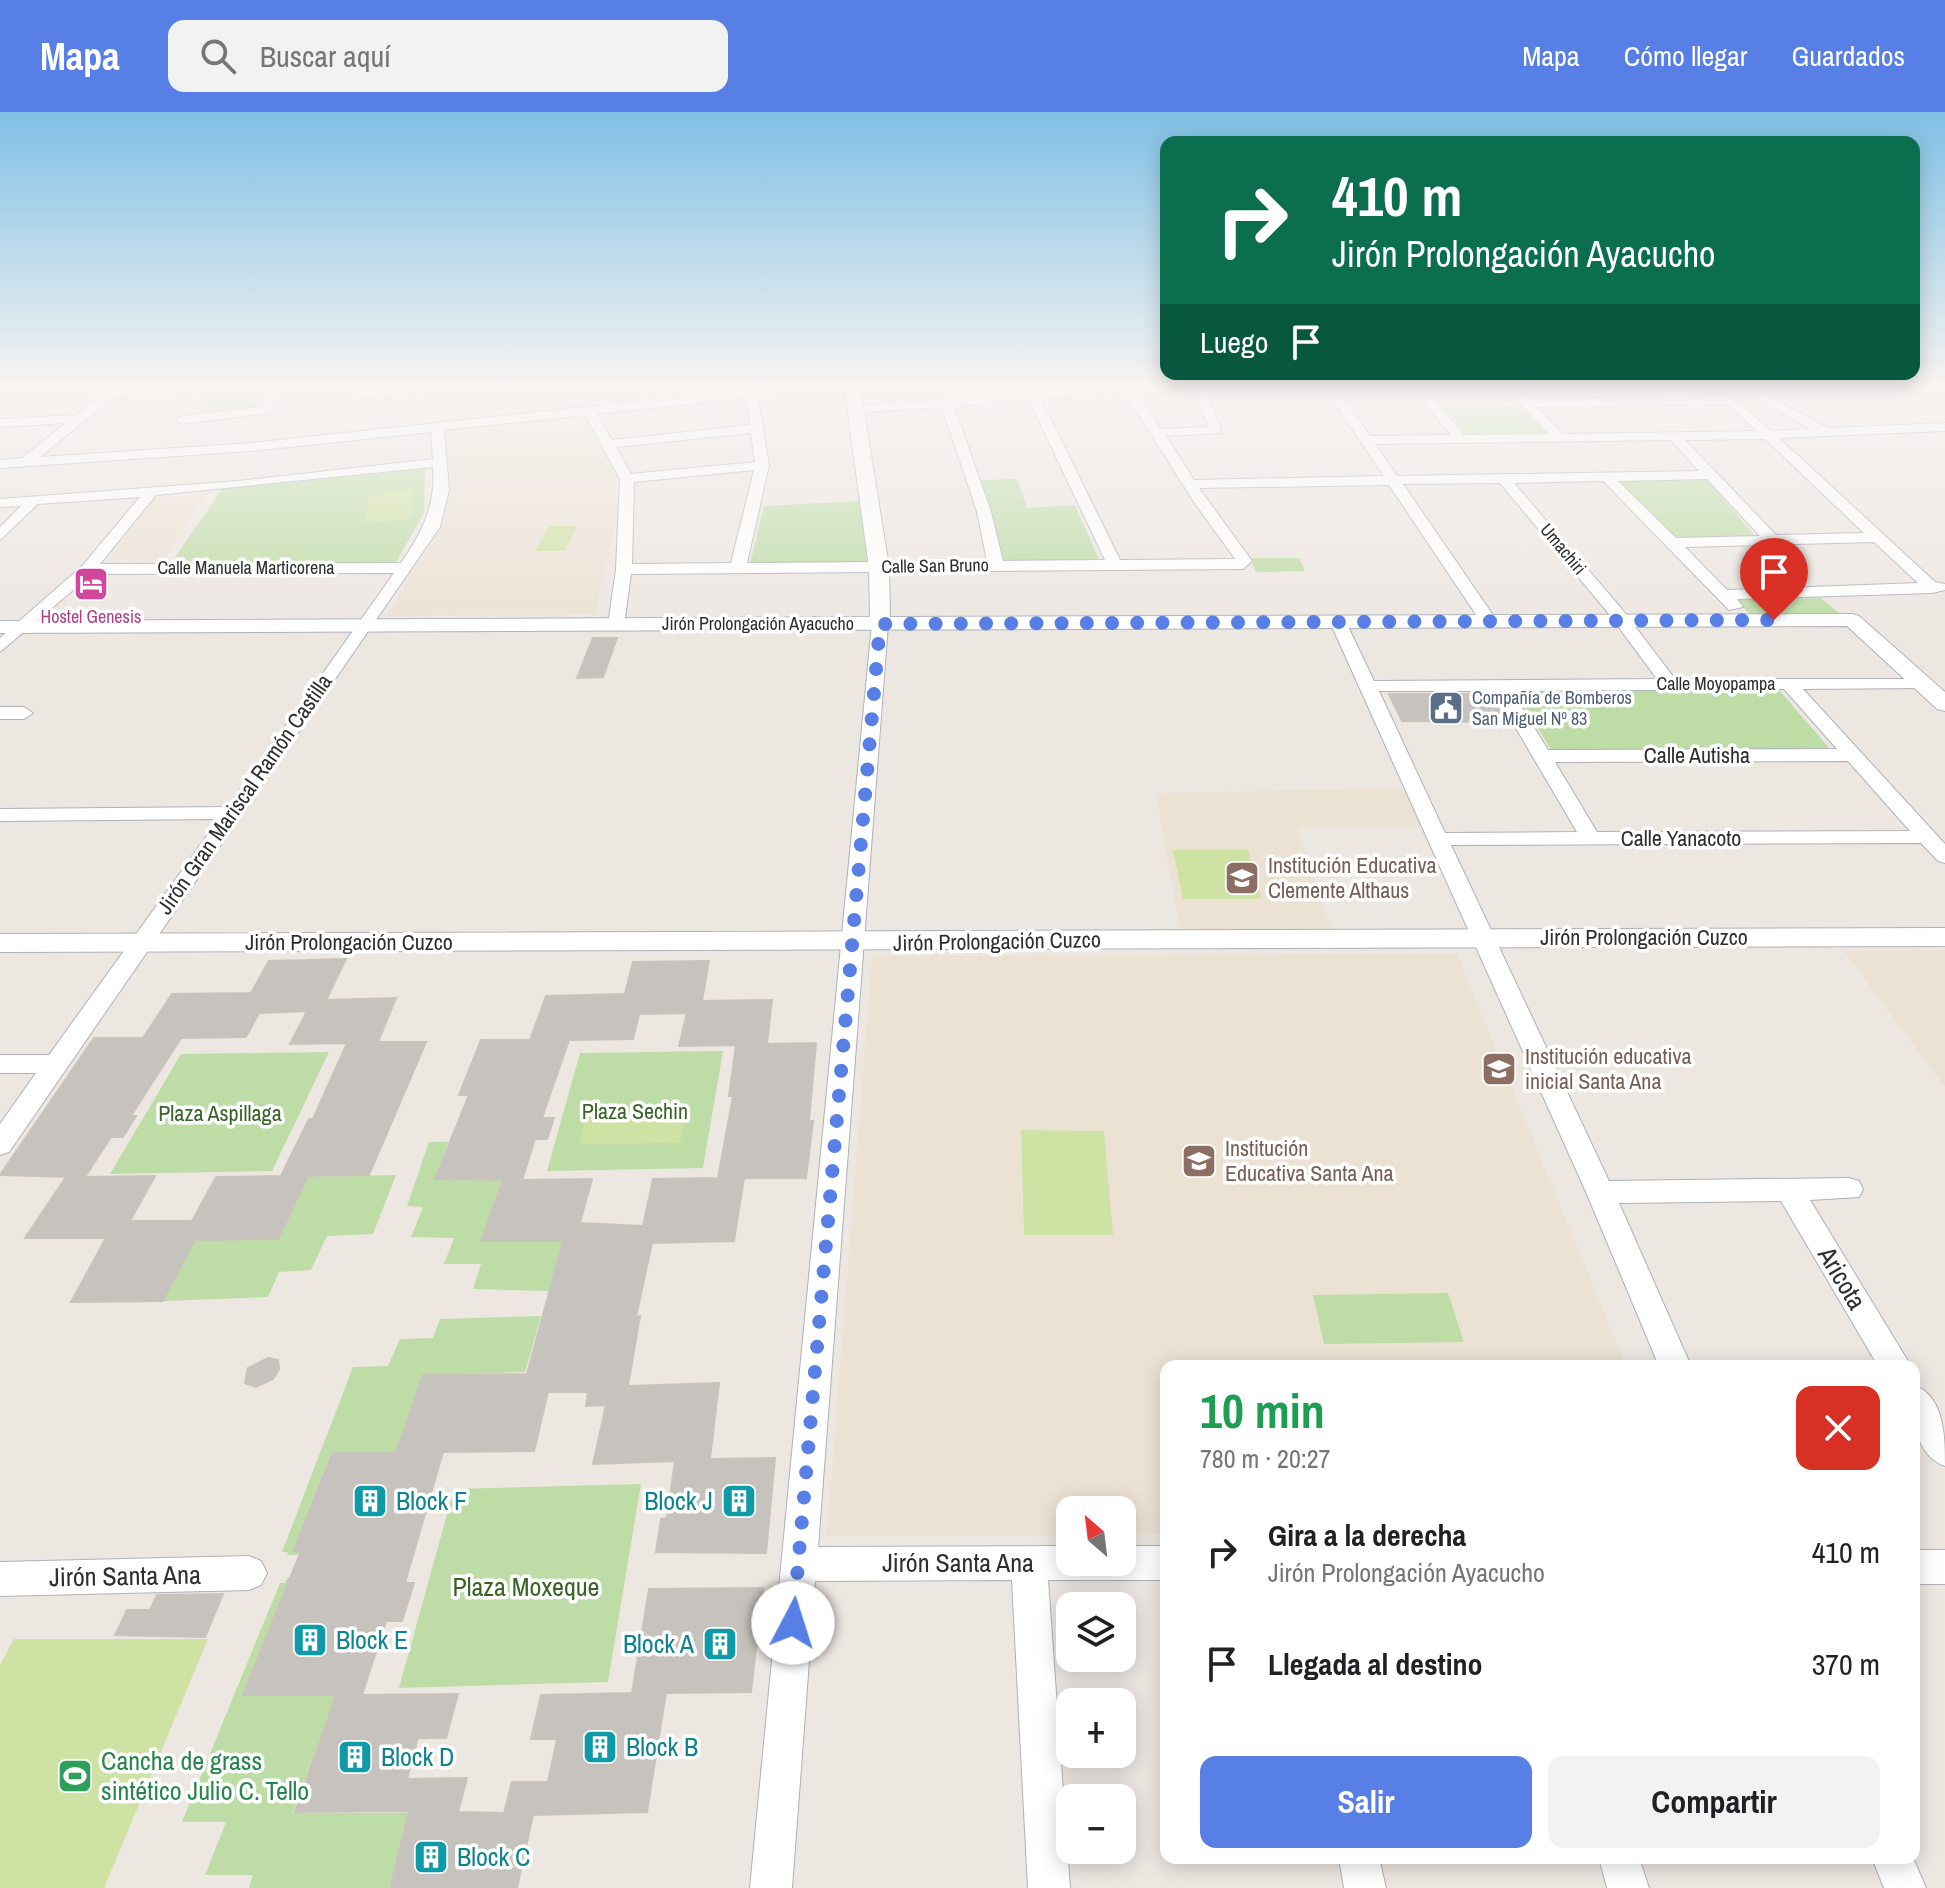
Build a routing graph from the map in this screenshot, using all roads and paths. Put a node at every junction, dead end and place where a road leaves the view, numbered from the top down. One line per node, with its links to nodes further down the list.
1 (374, 469): 19 (street)
2 (441, 469): 29 (street, Jirón Gran Mariscal Ramón Castilla)
3 (622, 469): 16 (street)
4 (725, 469): 16 (street)
5 (761, 469): 30 (street)
6 (864, 469): 28 (street)
7 (969, 469): 27 (street)
8 (1068, 469): 26 (street)
9 (1180, 469): 18 (street)
10 (1387, 469): 17 (street)
11 (1704, 469): 13 (street)
12 (1806, 469): 23 (street)
13 (1709, 475): 14 (street); 24 (street)
14 (1607, 477): 15 (street); 25 (street)
15 (1503, 478): 17 (street); 39 (street, Umachiri)
16 (627, 479): 32 (street)
17 (1395, 480): 18 (street); 38 (street)
18 (1190, 484): 26 (street, Calle San Bruno)
19 (151, 492): 20 (street); 31 (street)
20 (33, 501): 21 (street); 22 (street)
21 (0, 503)
22 (0, 536)
23 (1875, 537): 24 (street); 33 (street)
24 (1771, 539): 25 (street)
25 (1669, 543): 35 (street)
26 (1114, 564): 27 (street, Calle San Bruno)
27 (996, 565): 28 (street, Calle San Bruno)
28 (879, 567): 30 (street, Calle San Bruno); 41 (street)
29 (405, 568): 31 (street, Calle Manuela Marticorena); 43 (street, Jirón Gran Mariscal Ramón Castilla)
30 (738, 568): 32 (street, Calle San Bruno)
31 (88, 569): 44 (street)
32 (624, 569): 42 (street)
33 (1938, 587): 34 (street)
34 (1825, 593): 35 (street); 37 (street)
35 (1724, 595): 36 (street)
36 (1748, 620): 37 (street, Jirón Prolongación Ayacucho); 39 (street, Jirón Prolongación Ayacucho)
37 (1852, 620): 47 (street)
38 (1489, 621): 39 (street, Jirón Prolongación Ayacucho); 40 (street, Jirón Prolongación Ayacucho)
39 (1622, 621): 48 (street, Umachiri)
40 (1338, 622): 41 (street, Jirón Prolongación Ayacucho); 50 (street)
41 (880, 624): 42 (street, Jirón Prolongación Ayacucho); 66 (street)
42 (616, 625): 43 (street, Jirón Prolongación Ayacucho)
43 (364, 626): 44 (street, Jirón Prolongación Ayacucho); 56 (street, Jirón Gran Mariscal Ramón Castilla)
44 (10, 627): 45 (street)
45 (0, 647)
46 (1788, 683): 47 (street, Calle Moyopampa); 48 (street, Calle Moyopampa); 54 (street)
47 (1922, 683): 51 (street)
48 (1670, 684): 49 (street, Calle Moyopampa)
49 (1500, 685): 50 (street, Calle Moyopampa); 55 (street)
50 (1366, 686): 59 (street)
51 (1945, 704)
52 (0, 713): 53 (street)
53 (24, 713)
54 (1852, 755): 55 (street, Calle Autisha); 58 (street)
55 (1542, 756): 60 (street)
56 (232, 813): 57 (street); 64 (street, Jirón Gran Mariscal Ramón Castilla)
57 (0, 815)
58 (1927, 837): 60 (street, Calle Yanacoto); 61 (street)
59 (1435, 839): 60 (street, Calle Yanacoto); 62 (street)
60 (1591, 839)
61 (1945, 857)
62 (1480, 937): 63 (street, Jirón Prolongación Cuzco); 66 (street, Jirón Prolongación Cuzco); 72 (street)
63 (1945, 937)
64 (139, 941): 65 (street, Jirón Prolongación Cuzco); 66 (street, Jirón Prolongación Cuzco); 68 (street, Jirón Gran Mariscal Ramón Castilla)
65 (0, 943)
66 (854, 943): 79 (street)
67 (0, 1064): 68 (street)
68 (55, 1064): 69 (street, Jirón Gran Mariscal Ramón Castilla)
69 (0, 1145)
70 (1849, 1189): 71 (street)
71 (1790, 1191): 72 (street); 74 (street, Aricota)
72 (1600, 1192): 73 (street)
73 (1672, 1360)
74 (1891, 1360)
75 (1920, 1409): 76 (street)
76 (1945, 1451)
77 (1029, 1562): 78 (street, Jirón Santa Ana); 79 (street, Jirón Santa Ana); 88 (street)
78 (1160, 1563)
79 (797, 1564): 87 (street)
80 (1920, 1567): 81 (street)
81 (1945, 1567)
82 (249, 1573): 83 (street, Jirón Santa Ana)
83 (0, 1579)
84 (1360, 1864): 89 (street)
85 (1621, 1864): 90 (street)
86 (1895, 1864): 91 (street)
87 (771, 1888)
88 (1049, 1888)
89 (1365, 1888)
90 (1628, 1888)
91 (1905, 1888)

